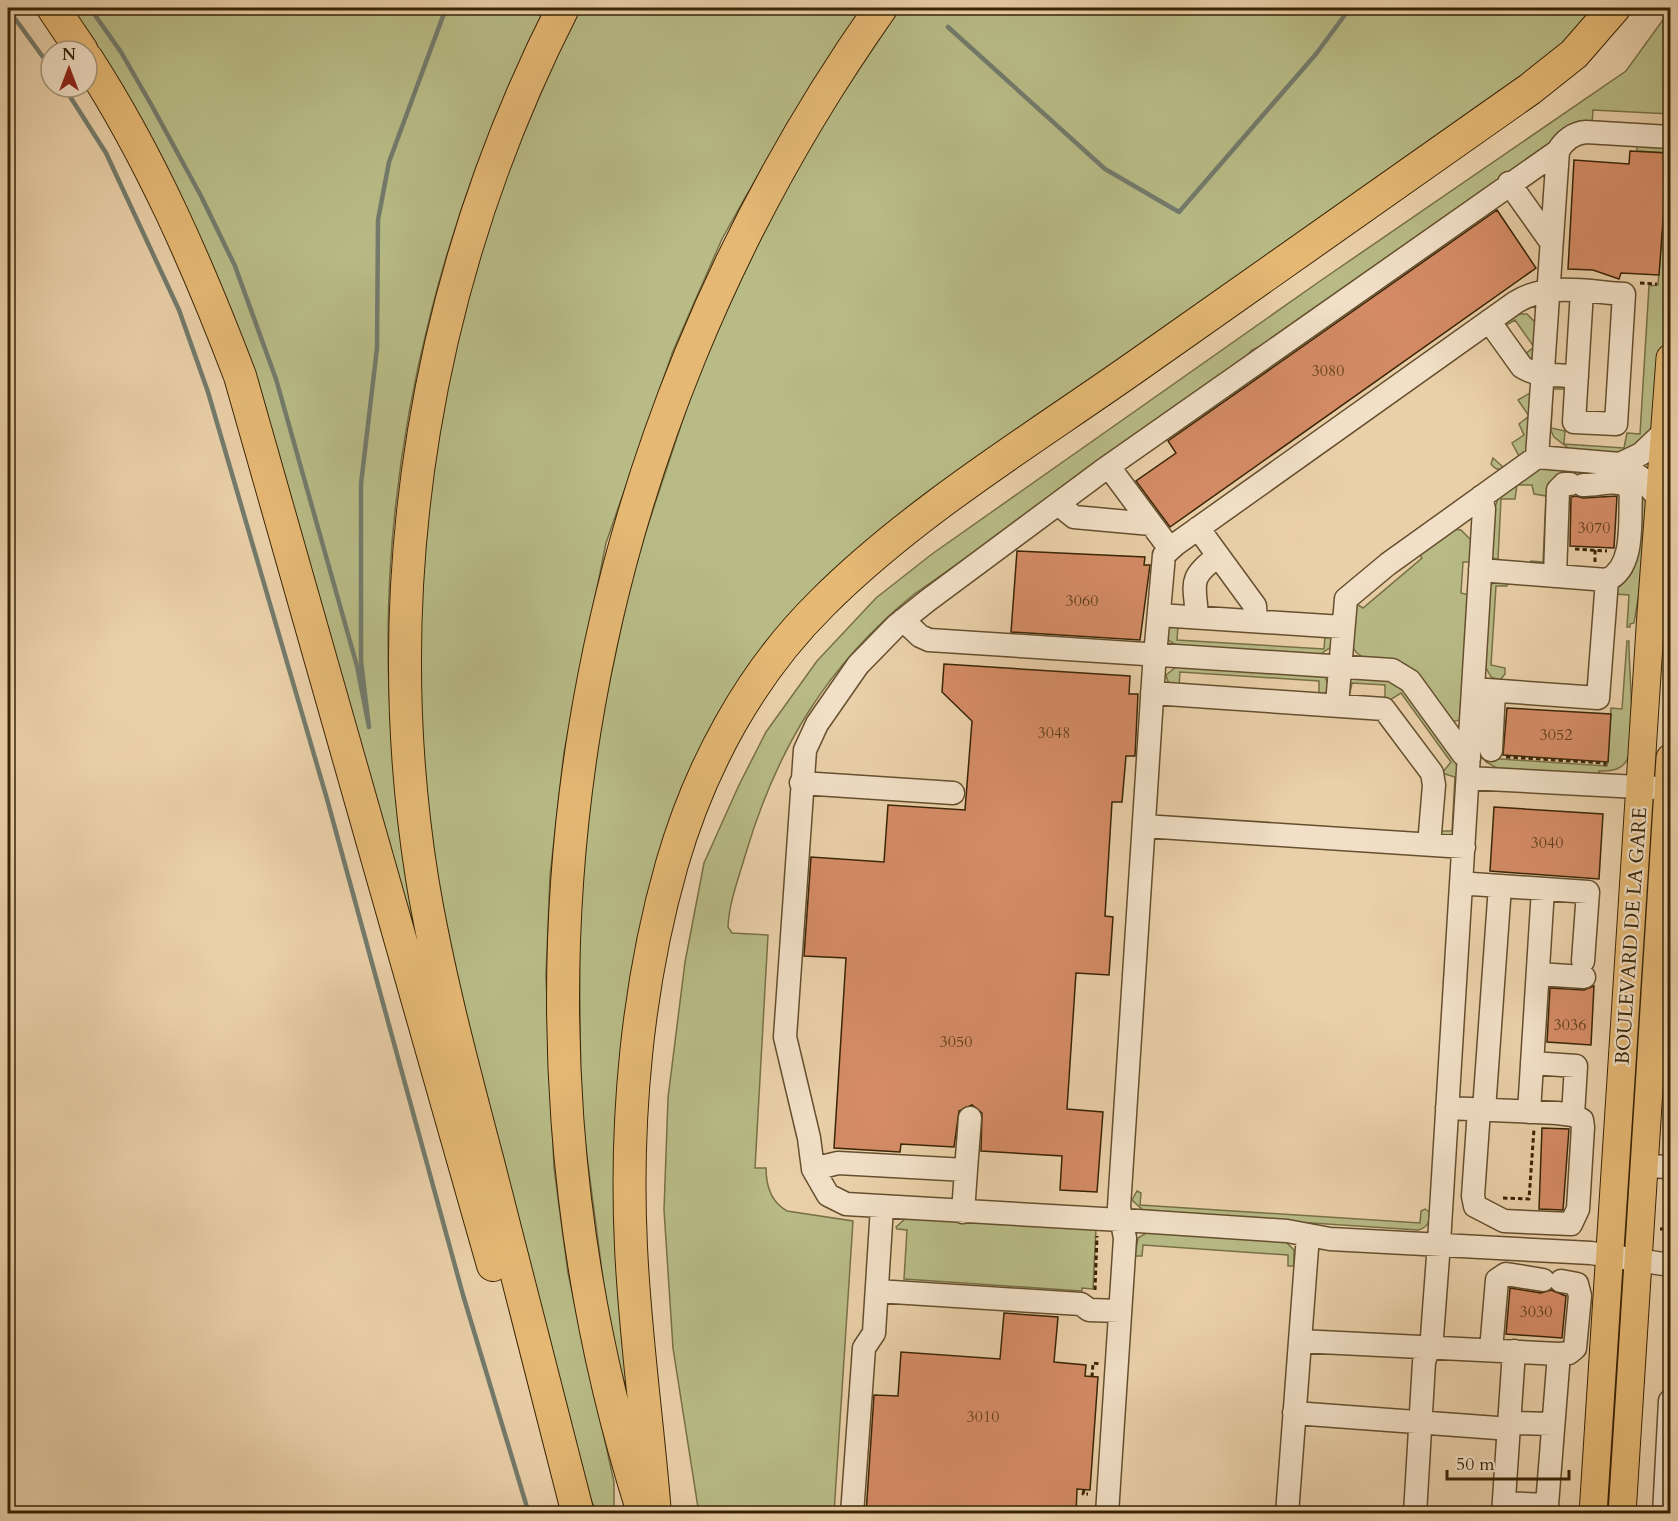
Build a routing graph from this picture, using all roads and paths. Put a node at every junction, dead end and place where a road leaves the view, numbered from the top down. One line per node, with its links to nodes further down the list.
1 (53, 8): 5 (highway)
2 (563, 8): 99 (highway)
3 (881, 8): 100 (highway)
4 (1614, 8): 101 (highway)
5 (74, 39)
6 (99, 80): 98 (highway)
7 (1671, 137): 8 (street)
8 (1558, 151): 9 (street); 10 (street)
9 (1509, 183): 10 (street); 20 (street)
10 (1551, 242): 11 (street)
11 (1548, 290): 12 (street); 13 (street); 15 (street)
12 (1582, 291): 16 (street); 16 (street)
13 (1489, 321): 15 (street); 25 (street)
14 (1671, 358): 17 (main road, BOULEVARD DE LA GARE)
15 (1542, 375): 16 (street); 18 (street)
16 (1577, 376)
17 (1663, 433): 19 (street); 22 (main road, BOULEVARD DE LA GARE)
18 (1537, 457): 19 (street); 21 (street)
19 (1620, 464): 22 (street)
20 (1109, 467): 23 (street); 24 (street)
21 (1481, 497): 30 (street); 37 (street)
22 (1658, 498): 48 (main road, BOULEVARD DE LA GARE)
23 (1059, 504): 24 (street); 35 (street)
24 (1151, 524): 26 (street)
25 (1198, 528): 26 (street); 29 (street)
26 (1170, 549): 33 (street)
27 (1574, 549): 28 (path)
28 (1616, 551)
29 (1218, 556): 34 (street); 36 (street)
30 (1480, 570): 31 (street); 40 (street)
31 (1555, 576): 32 (street); 32 (street)
32 (1607, 579): 40 (street)
33 (1159, 615): 34 (street); 38 (street)
34 (1197, 617): 36 (street)
35 (903, 620): 38 (street); 47 (street)
36 (1256, 621): 37 (street)
37 (1342, 627): 39 (street)
38 (1156, 655): 39 (street); 41 (street)
39 (1340, 666): 42 (street); 46 (street)
40 (1484, 690): 43 (street); 46 (street)
41 (1152, 693): 42 (street); 51 (street)
42 (1337, 704): 52 (street)
43 (1496, 753): 45 (path)
44 (1671, 758): 49 (main road, BOULEVARD DE LA GARE)
45 (1605, 763)
46 (1468, 768): 48 (street); 53 (street)
47 (801, 783): 50 (street); 64 (street)
48 (1641, 788): 49 (street); 76 (main road, BOULEVARD DE LA GARE)
49 (1669, 789): 63 (main road, BOULEVARD DE LA GARE)
50 (953, 793)
51 (1144, 826): 52 (street); 72 (street)
52 (1429, 844): 53 (street)
53 (1464, 847): 55 (street)
54 (1500, 886): 55 (street); 56 (street); 59 (street)
55 (1461, 887): 59 (street)
56 (1543, 889): 57 (street); 57 (street)
57 (1538, 974): 58 (street)
58 (1532, 1063): 60 (street); 62 (street)
59 (1469, 1109): 62 (street); 67 (street); 69 (street); 75 (street)
60 (1573, 1115): 62 (street); 69 (street)
61 (970, 1118): 65 (street)
62 (1537, 1119): 68 (path)
63 (1658, 1167): 77 (main road, BOULEVARD DE LA GARE)
64 (813, 1169): 65 (street); 70 (street)
65 (966, 1170): 71 (street)
66 (1506, 1193): 68 (path)
67 (1462, 1197)
68 (1505, 1198): 69 (path)
69 (1491, 1204)
70 (882, 1207): 71 (street); 79 (street)
71 (963, 1212): 72 (street)
72 (1122, 1220): 74 (street); 81 (street)
73 (1098, 1228): 80 (path)
74 (1308, 1235): 75 (street); 82 (street)
75 (1439, 1243): 76 (street); 83 (street)
76 (1610, 1256): 77 (street); 97 (main road, BOULEVARD DE LA GARE)
77 (1639, 1261): 78 (street); 106 (main road, BOULEVARD DE LA GARE)
78 (1671, 1264)
79 (877, 1291): 81 (street); 102 (street)
80 (1102, 1291)
81 (1120, 1311): 103 (street)
82 (1300, 1341): 83 (street); 90 (street)
83 (1429, 1348): 84 (street); 91 (street)
84 (1491, 1350): 85 (street); 86 (street)
85 (1514, 1351): 86 (street); 93 (street)
86 (1559, 1354): 92 (street)
87 (1102, 1364): 88 (path)
88 (1092, 1377)
89 (1671, 1401): 107 (street)
90 (1294, 1413): 91 (street); 104 (street)
91 (1420, 1423): 93 (street); 105 (street)
92 (1553, 1424): 93 (street); 96 (street)
93 (1509, 1425): 96 (street)
94 (1084, 1490): 95 (path)
95 (1088, 1494)
96 (1503, 1508)
97 (1592, 1512)
98 (567, 1514)
99 (578, 1514)
100 (644, 1514)
101 (655, 1514)
102 (852, 1514)
103 (1107, 1514)
104 (1287, 1514)
105 (1415, 1514)
106 (1622, 1514)
107 (1664, 1514)

